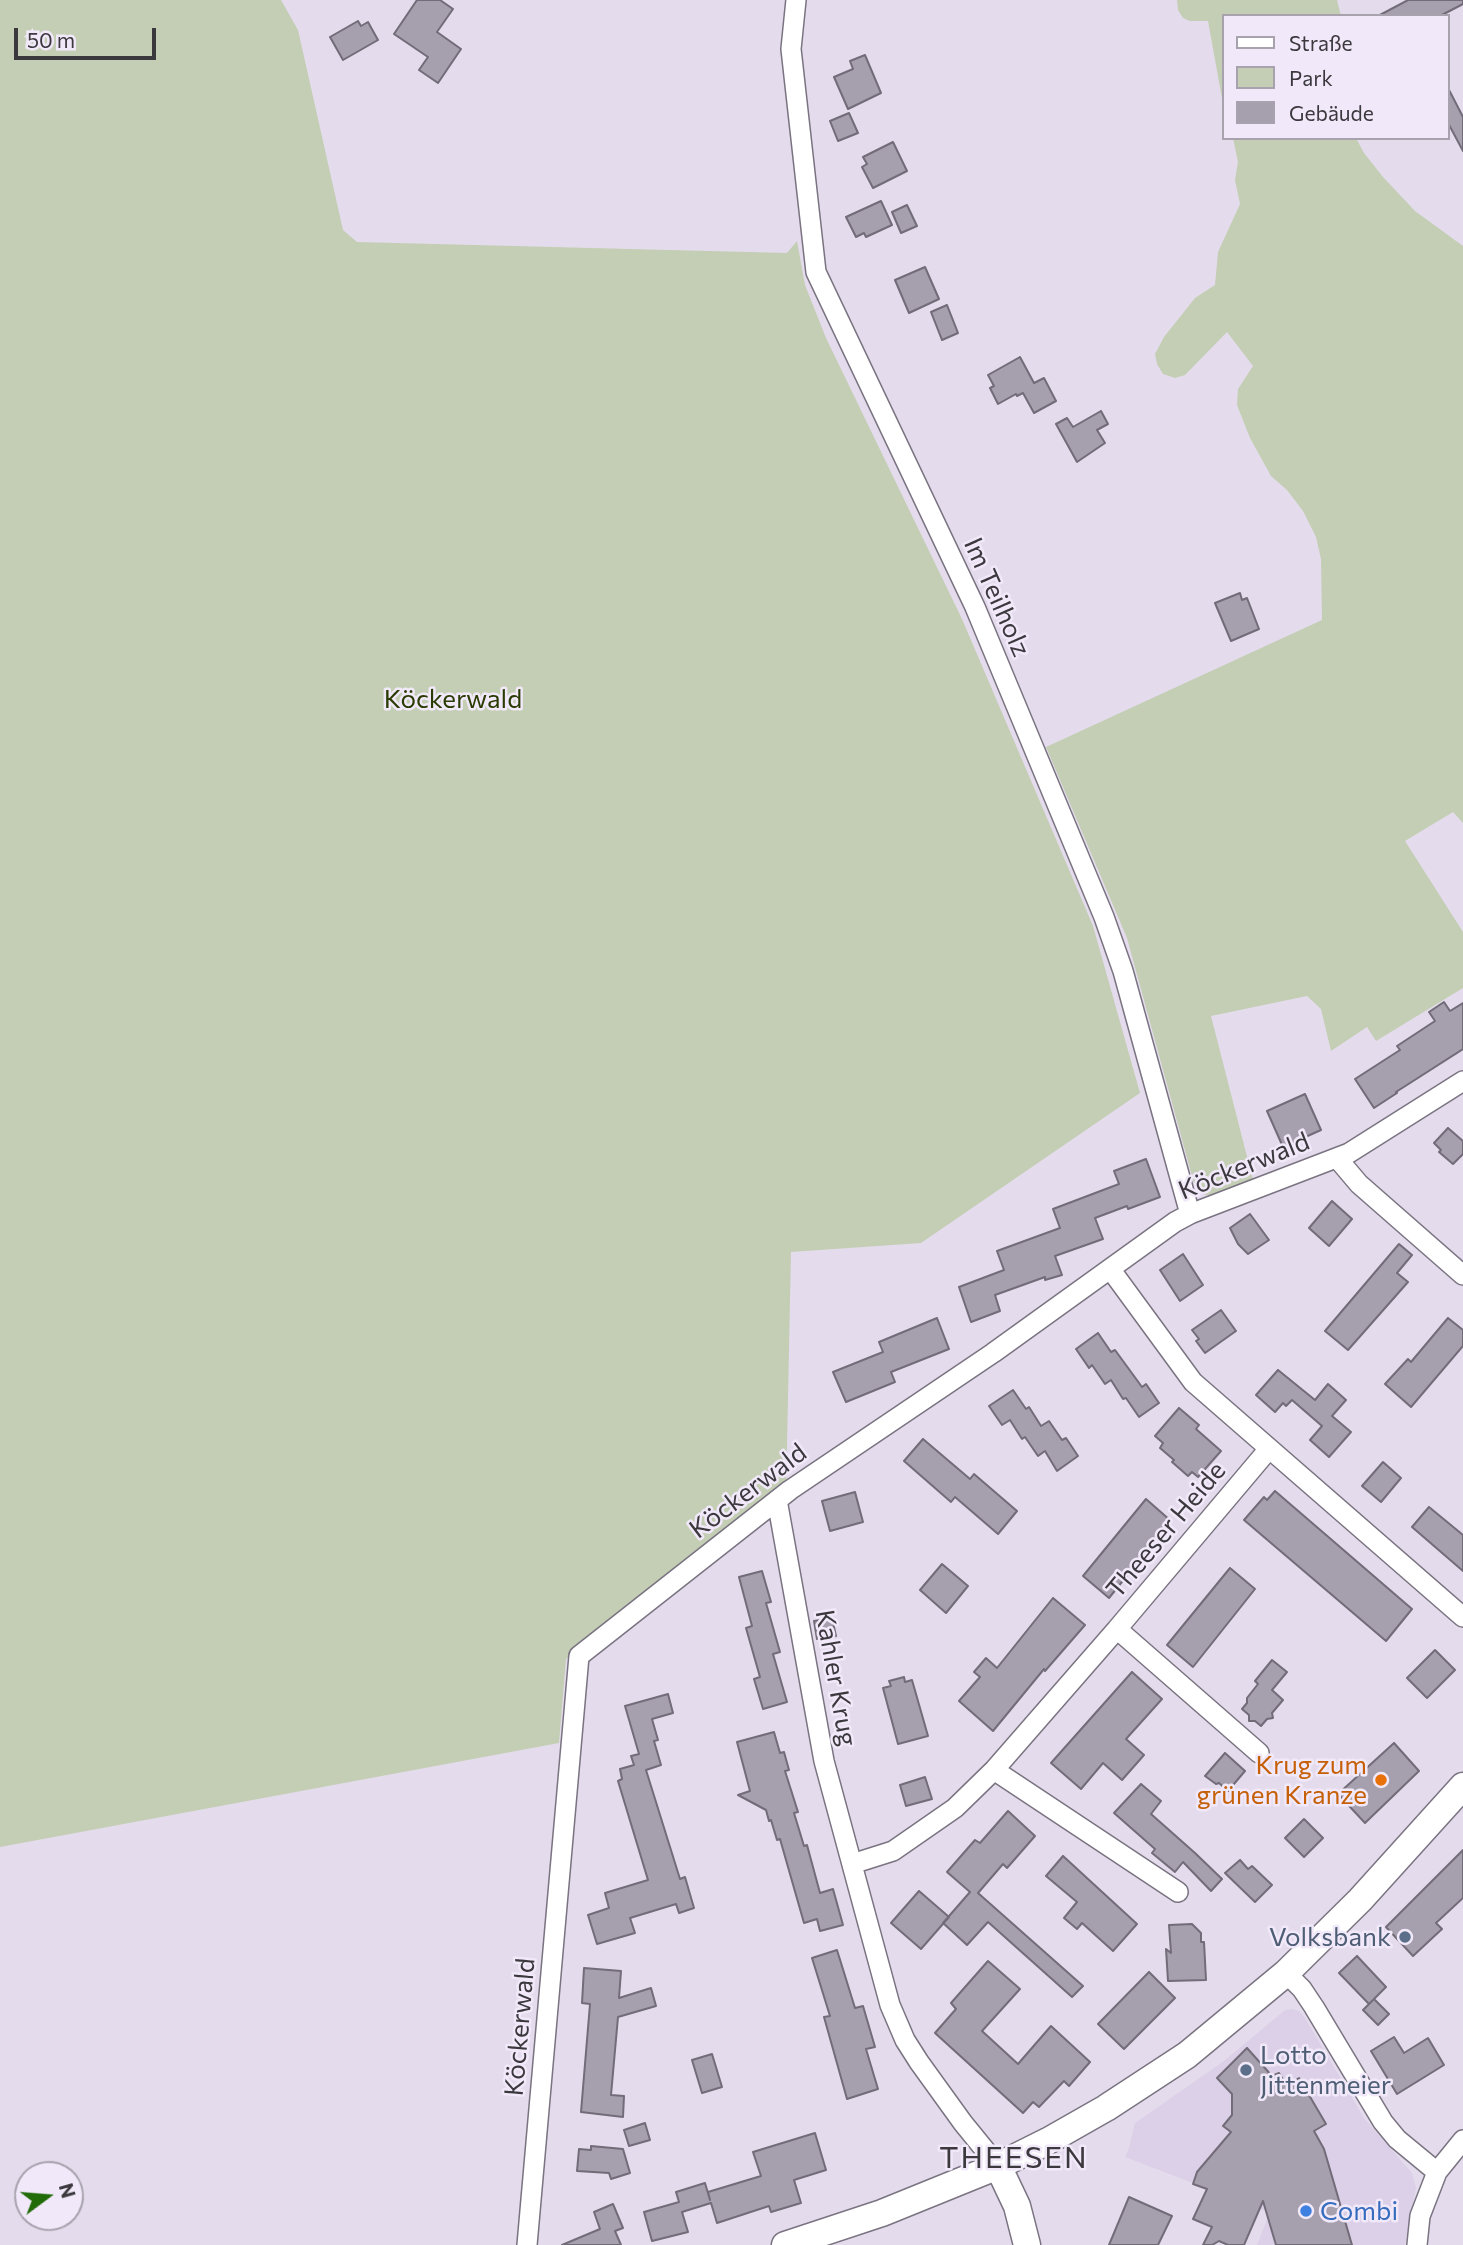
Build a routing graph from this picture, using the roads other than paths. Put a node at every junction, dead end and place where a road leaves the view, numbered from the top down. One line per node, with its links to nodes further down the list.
1 (796, 0): 4 (street, Im Teilholz)
2 (1463, 1081): 3 (street, Köckerwald)
3 (1337, 1158): 4 (street, Köckerwald); 6 (street)
4 (1190, 1214): 5 (street, Köckerwald)
5 (1111, 1270): 7 (street); 8 (street, Köckerwald)
6 (1463, 1275)
7 (1268, 1450): 9 (street); 10 (street, Theeser Heide)
8 (777, 1500): 14 (street, Kahler Krug); 20 (street, Köckerwald)
9 (1463, 1617)
10 (1117, 1629): 11 (street, Theeser Heide); 12 (street)
11 (1259, 1753)
12 (994, 1770): 14 (street); 15 (street)
13 (1463, 1786): 16 (main road)
14 (852, 1864): 18 (street, Kahler Krug)
15 (1178, 1892)
16 (1286, 1973): 18 (main road); 19 (street)
17 (1463, 2140): 19 (street)
18 (998, 2166): 21 (main road); 22 (main road)
19 (1437, 2172): 23 (street)
20 (527, 2245)
21 (785, 2245)
22 (1027, 2245)
23 (1417, 2245)

